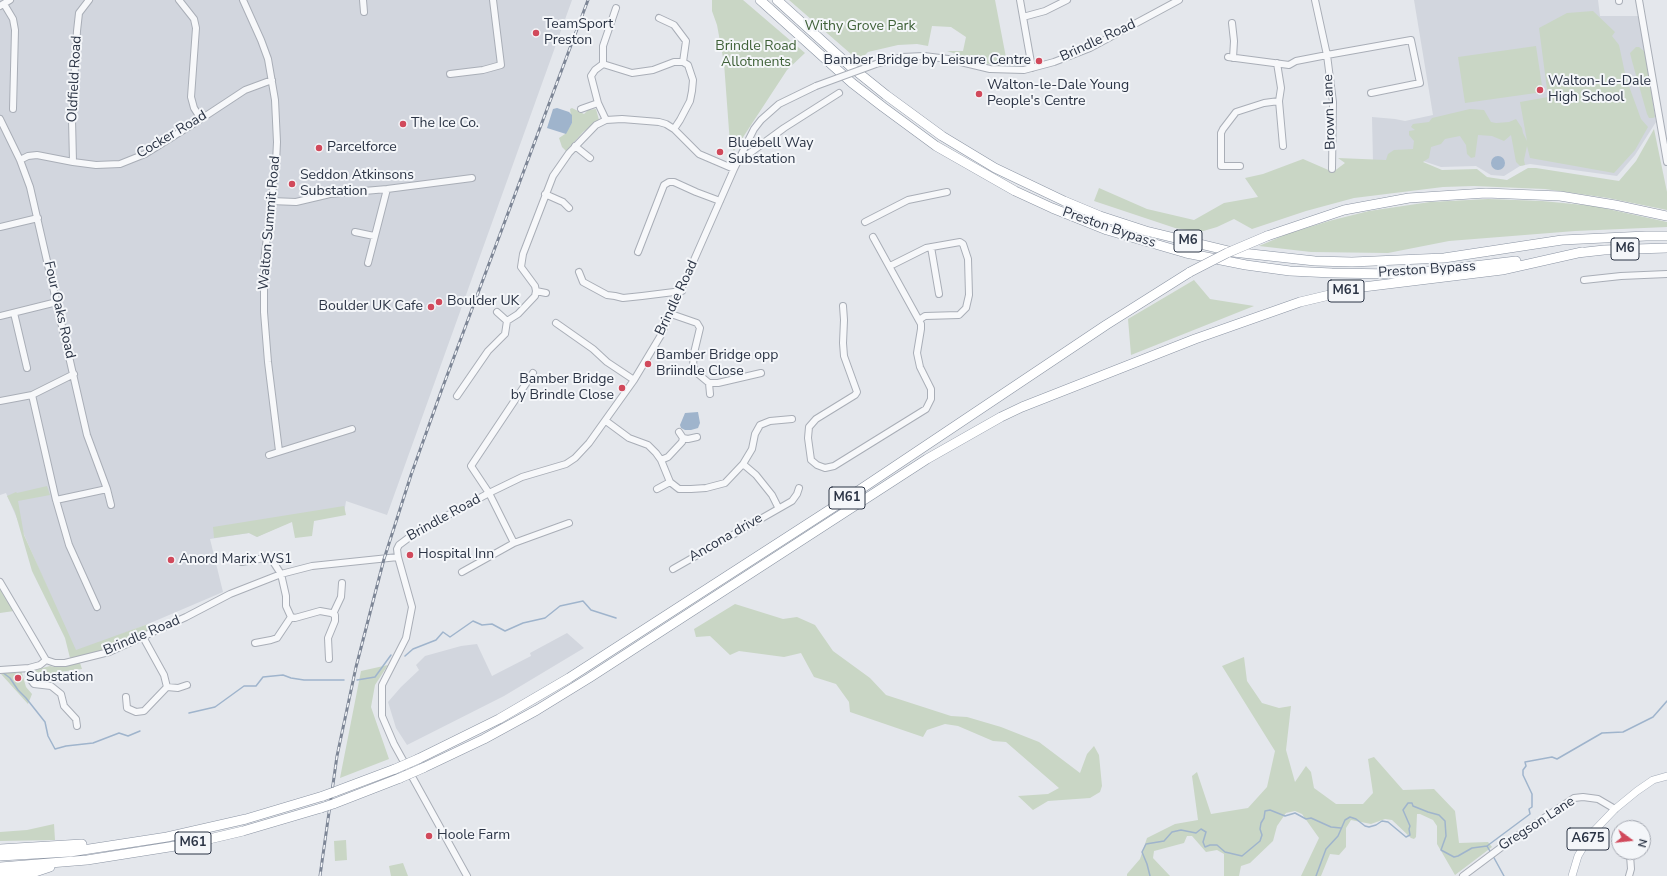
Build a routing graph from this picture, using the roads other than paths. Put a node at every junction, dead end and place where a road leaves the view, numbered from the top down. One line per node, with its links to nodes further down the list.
1 (10, 0): 14 (street)
2 (89, 0): 46 (street, Oldfield Road)
3 (179, 0): 34 (street)
4 (243, 0): 26 (street, Walton Summit Road)
5 (363, 0): 16 (street)
6 (493, 0): 25 (street)
7 (760, 0): 69 (highway, Preston Bypass / M6)
8 (777, 0): 64 (highway, Preston Bypass / M6)
9 (1020, 0): 17 (street)
10 (1067, 0): 17 (street)
11 (1179, 0): 24 (street, Brindle Road)
12 (1315, 0): 20 (street, Brown Lane)
13 (1639, 0): 47 (street)
14 (2, 5): 32 (street)
15 (616, 8): 23 (street)
16 (364, 12)
17 (1023, 17): 24 (street)
18 (659, 18): 21 (street)
19 (1232, 23): 22 (street)
20 (1327, 54): 22 (street, Brown Lane); 28 (street); 49 (street, Brown Lane)
21 (683, 62): 23 (street); 36 (street)
22 (1277, 63): 29 (street)
23 (603, 64): 30 (street)
24 (1032, 68): 37 (street, Brindle Road, bridge)
25 (450, 74)
26 (272, 80): 34 (street, Cocker Road); 55 (street, Walton Summit Road)
27 (839, 93): 40 (street, Brindle Road)
28 (1371, 93)
29 (1279, 101): 38 (street); 48 (street)
30 (598, 103): 31 (street); 35 (street)
31 (581, 109)
32 (12, 110)
33 (0, 118): 44 (street, Four Oaks Road)
34 (201, 119): 46 (street, Cocker Road)
35 (606, 120): 36 (street); 41 (street)
36 (674, 129): 50 (street)
37 (750, 137): 40 (street); 45 (street, Brindle Road)
38 (1282, 139): 39 (street); 42 (street)
39 (1274, 140)
40 (761, 144): 45 (street, Brindle Road)
41 (575, 146): 43 (street); 54 (street)
42 (1283, 146)
43 (590, 158)
44 (20, 160): 46 (street, Cocker Road); 59 (street, Four Oaks Road)
45 (739, 161): 50 (street, Brindle Road)
46 (72, 162)
47 (1667, 162)
48 (1240, 166)
49 (1332, 169)
50 (734, 170): 56 (street, Brindle Road)
51 (472, 178): 52 (street)
52 (387, 189): 55 (street); 63 (street)
53 (947, 192): 60 (street)
54 (545, 194): 57 (street); 75 (street)
55 (271, 201): 104 (street, Walton Summit Road)
56 (720, 201): 68 (street); 76 (street, Brindle Road)
57 (569, 208)
58 (1667, 216): 142 (highway, M61, bridge)
59 (38, 218): 61 (street); 79 (street, Four Oaks Road)
60 (865, 222)
61 (0, 227)
62 (355, 232): 63 (street)
63 (374, 236): 70 (street)
64 (1667, 236)
65 (873, 237): 71 (street)
66 (931, 247): 71 (street); 78 (street); 86 (street)
67 (1667, 248): 69 (highway, Preston Bypass / M6)
68 (638, 252)
69 (1582, 252): 146 (highway, M61, bridge)
70 (368, 263)
71 (890, 266): 86 (street)
72 (579, 272): 76 (street)
73 (1667, 274): 74 (street)
74 (1584, 280)
75 (536, 291): 77 (street); 85 (street)
76 (682, 291): 83 (street, Brindle Road)
77 (546, 293)
78 (939, 294)
79 (57, 302): 82 (street); 91 (street, Four Oaks Road)
80 (843, 306): 86 (street)
81 (497, 312): 85 (street)
82 (14, 313): 84 (street); 88 (street)
83 (671, 314): 92 (street, Brindle Road); 93 (street)
84 (0, 316)
85 (507, 320): 96 (street)
86 (919, 320)
87 (556, 323): 92 (street)
88 (27, 368)
89 (533, 373): 112 (street)
90 (760, 373): 93 (street)
91 (74, 374): 95 (street); 110 (street, Four Oaks Road)
92 (634, 380): 99 (street, Brindle Road)
93 (709, 382): 94 (street)
94 (710, 394)
95 (32, 395): 97 (street); 113 (street)
96 (457, 396)
97 (0, 401)
98 (792, 419): 107 (street)
99 (606, 421): 106 (street); 112 (street, Brindle Road)
100 (352, 429): 104 (street)
101 (679, 432): 103 (street)
102 (697, 436): 103 (street)
103 (683, 438): 106 (street)
104 (279, 451): 105 (street)
105 (269, 455)
106 (661, 460): 108 (street)
107 (743, 464): 108 (street); 115 (street, Ancona drive)
108 (670, 482): 111 (street)
109 (799, 488): 115 (street, Ancona drive)
110 (108, 489): 113 (street); 114 (street, Four Oaks Road)
111 (657, 489)
112 (489, 493): 117 (street); 118 (street, Brindle Road)
113 (56, 500): 125 (street)
114 (111, 504)
115 (778, 507): 120 (street, Ancona drive)
116 (570, 523): 117 (street)
117 (514, 543): 121 (street)
118 (398, 557): 122 (street, Brindle Road); 149 (street)
119 (242, 562): 122 (street)
120 (673, 569)
121 (462, 572)
122 (281, 574): 127 (street); 128 (street, Brindle Road)
123 (0, 582): 131 (street)
124 (342, 583): 126 (street)
125 (97, 607)
126 (333, 614): 127 (street); 130 (street)
127 (291, 617): 129 (street)
128 (143, 637): 131 (street, Brindle Road); 135 (street)
129 (255, 643)
130 (329, 659)
131 (46, 660): 132 (street)
132 (28, 668): 133 (street); 138 (street)
133 (0, 670)
134 (187, 685): 135 (street)
135 (167, 687): 136 (street)
136 (126, 697)
137 (84, 717): 138 (street)
138 (76, 719): 139 (street)
139 (77, 726)
140 (1667, 776): 141 (main road, A675)
141 (1615, 809): 150 (street, Gregson Lane); 151 (main road, A675)
142 (191, 833): 143 (highway); 144 (highway, M61)
143 (0, 848)
144 (0, 856)
145 (1630, 860): 152 (street)
146 (62, 863): 147 (highway, M61); 148 (highway, M61)
147 (0, 867)
148 (0, 876)
149 (467, 876)
150 (1463, 876)
151 (1572, 876)
152 (1629, 876)

